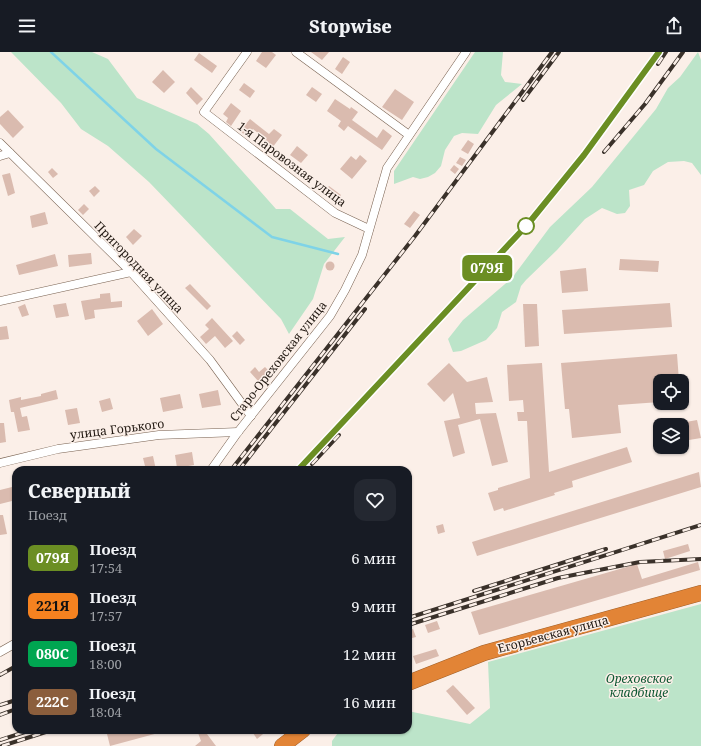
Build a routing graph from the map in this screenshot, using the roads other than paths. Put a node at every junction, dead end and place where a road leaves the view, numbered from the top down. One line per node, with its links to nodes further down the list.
1 (247, 52): 8 (street, 1-я Паровозная улица)
2 (296, 52): 4 (street)
3 (466, 52): 4 (street, Старо-Ореховская улица)
4 (409, 135): 8 (street, Старо-Ореховская улица)
5 (0, 143): 6 (street, Пригородная улица)
6 (10, 154): 7 (street); 9 (street, Пригородная улица)
7 (0, 156)
8 (369, 229): 11 (street, Старо-Ореховская улица)
9 (131, 272): 10 (street); 11 (street, Пригородная улица)
10 (0, 301)
11 (251, 416): 12 (street, Старо-Ореховская улица)
12 (238, 432): 13 (street, улица Горького); 14 (street, Старо-Ореховская улица)
13 (0, 463)
14 (214, 466)
15 (701, 592): 18 (highway, Егорьевская улица)
16 (12, 645): 17 (street)
17 (0, 652)
18 (412, 681)
19 (298, 734): 20 (highway)
20 (282, 746)

